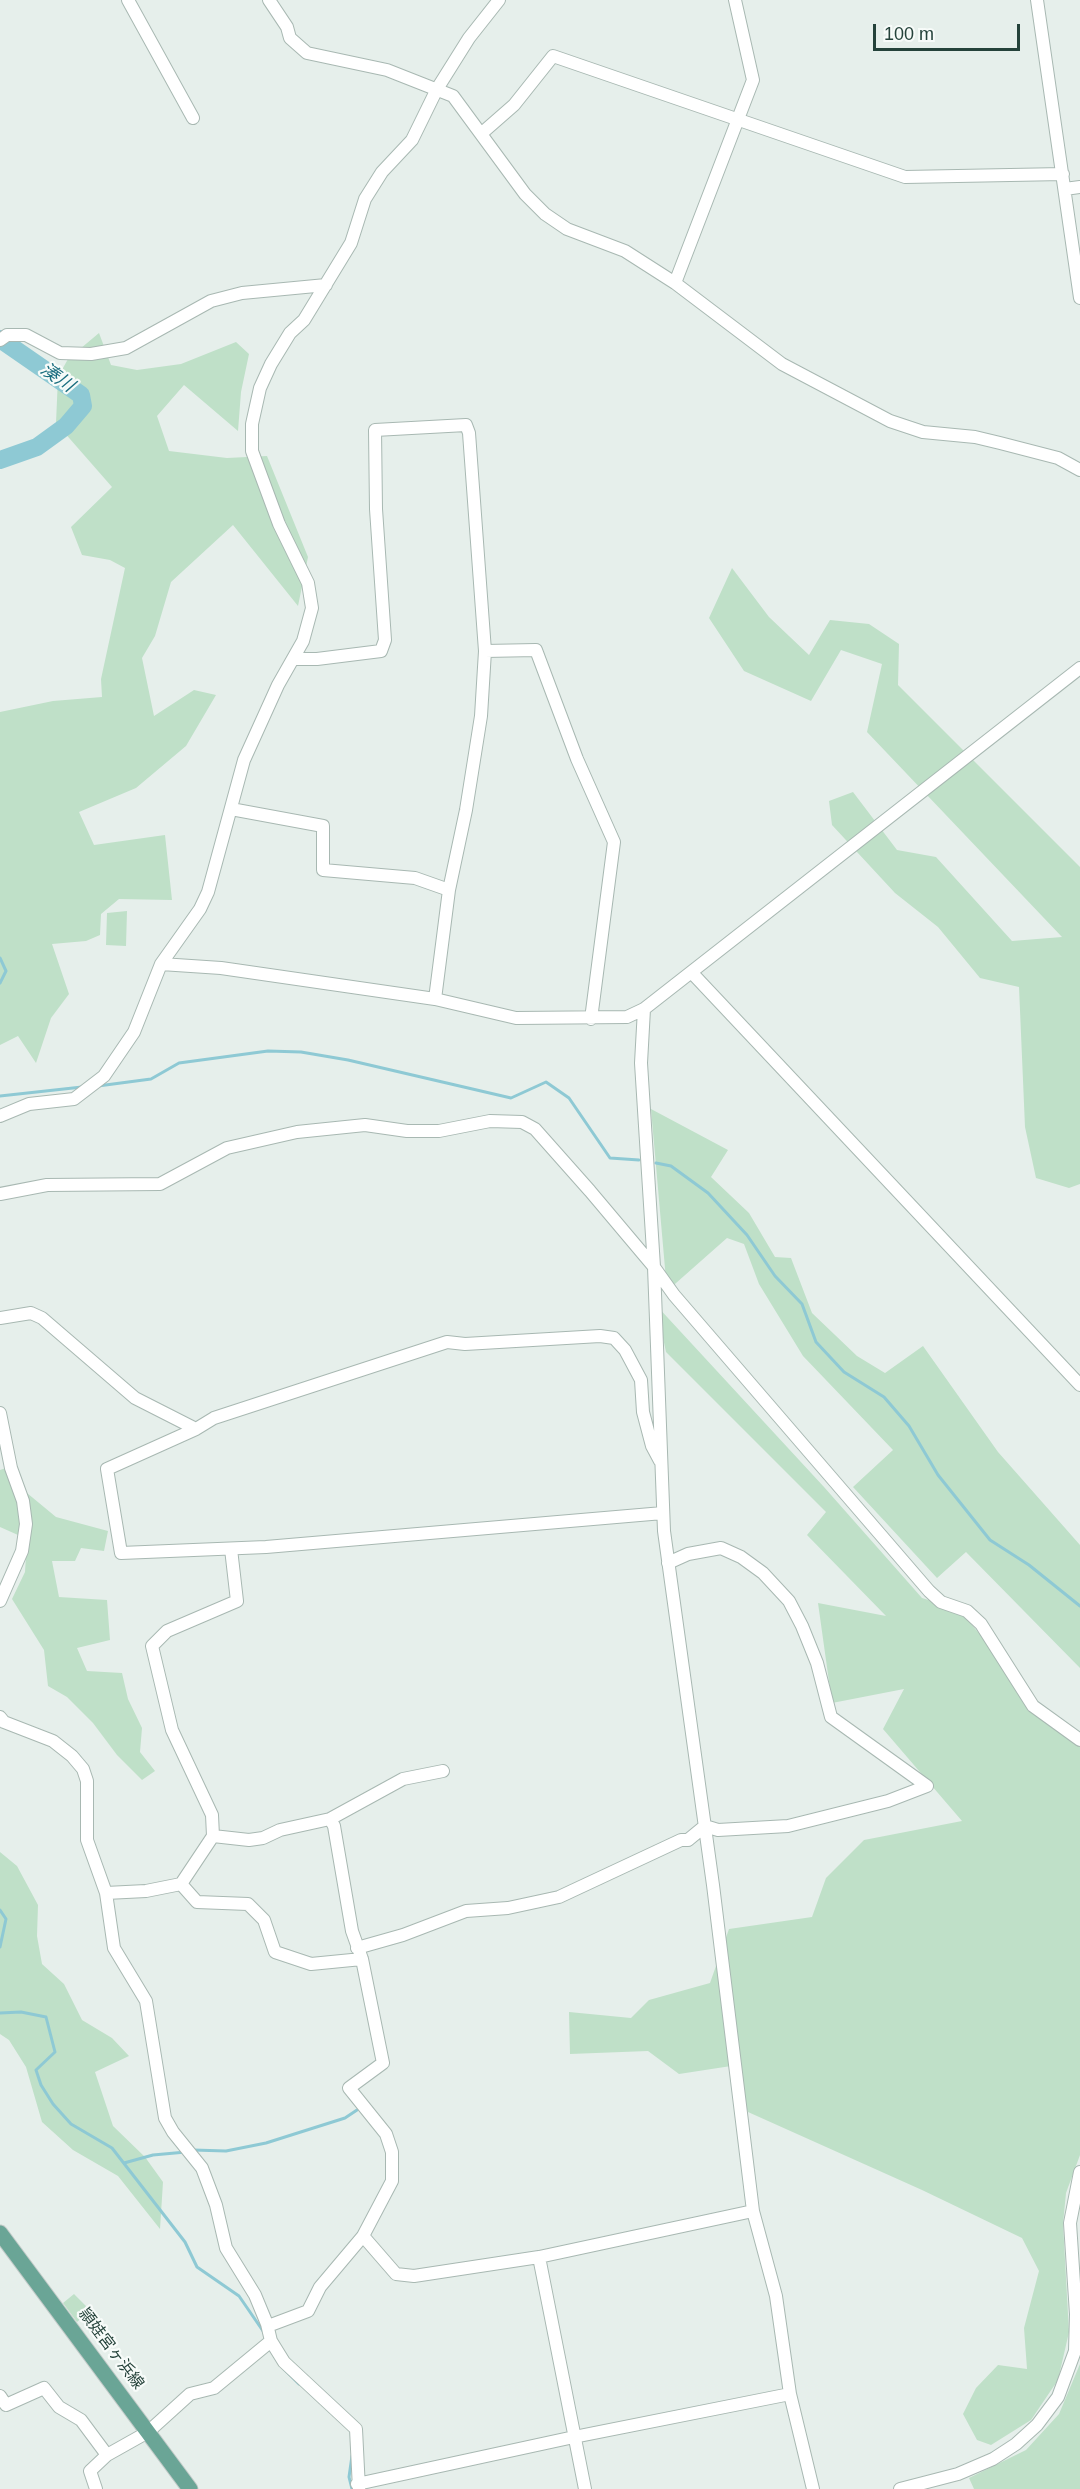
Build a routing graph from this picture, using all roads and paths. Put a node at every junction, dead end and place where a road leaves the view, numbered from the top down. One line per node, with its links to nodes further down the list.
1 (128, 0): 7 (street)
2 (269, 0): 6 (street)
3 (499, 0): 6 (street)
4 (735, 0): 8 (street)
5 (1037, 0): 10 (street)
6 (438, 89): 9 (street); 14 (street)
7 (193, 118)
8 (738, 119): 9 (street); 10 (street); 13 (street)
9 (482, 133): 13 (street)
10 (1063, 174): 12 (street)
11 (1080, 187): 12 (street)
12 (1065, 189): 15 (street)
13 (675, 283): 17 (street)
14 (326, 285): 16 (street); 19 (street)
15 (1080, 298)
16 (3, 338)
17 (1080, 470)
18 (485, 651): 19 (street); 22 (street); 27 (street)
19 (293, 659): 21 (street)
20 (1080, 668): 24 (street)
21 (231, 809): 22 (street); 23 (street)
22 (449, 890): 25 (street)
23 (161, 964): 25 (street); 28 (street)
24 (693, 974): 26 (street); 32 (street)
25 (435, 999): 27 (street)
26 (644, 1009): 27 (street); 30 (street)
27 (591, 1019)
28 (0, 1116)
29 (0, 1194): 30 (street)
30 (654, 1267): 35 (street); 41 (street)
31 (0, 1318): 34 (street)
32 (1080, 1385)
33 (0, 1413): 39 (street)
34 (196, 1430): 35 (street); 37 (street)
35 (662, 1463): 36 (street)
36 (663, 1513): 37 (street); 38 (street)
37 (231, 1549): 45 (street)
38 (669, 1563): 44 (street); 44 (street)
39 (0, 1601)
40 (0, 1717): 47 (street)
41 (1080, 1740)
42 (443, 1771): 43 (street)
43 (330, 1819): 45 (street); 48 (street)
44 (705, 1826): 48 (street); 50 (street)
45 (213, 1836): 46 (street)
46 (180, 1884): 47 (street); 48 (street)
47 (106, 1893): 54 (street)
48 (359, 1954): 52 (street)
49 (1080, 2172): 66 (street)
50 (753, 2211): 53 (street); 56 (street)
51 (0, 2233): 58 (main road, 頴娃宮ヶ浜線)
52 (363, 2236): 53 (street); 54 (street)
53 (539, 2257): 59 (street)
54 (268, 2326): 55 (street)
55 (271, 2341): 58 (street); 61 (street)
56 (790, 2394): 59 (street); 65 (street)
57 (0, 2396): 60 (street)
58 (148, 2432): 60 (street); 63 (main road, 頴娃宮ヶ浜線)
59 (574, 2437): 61 (street); 64 (street)
60 (107, 2456): 62 (street)
61 (358, 2486)
62 (96, 2489)
63 (190, 2489)
64 (585, 2489)
65 (813, 2489)
66 (900, 2489)

